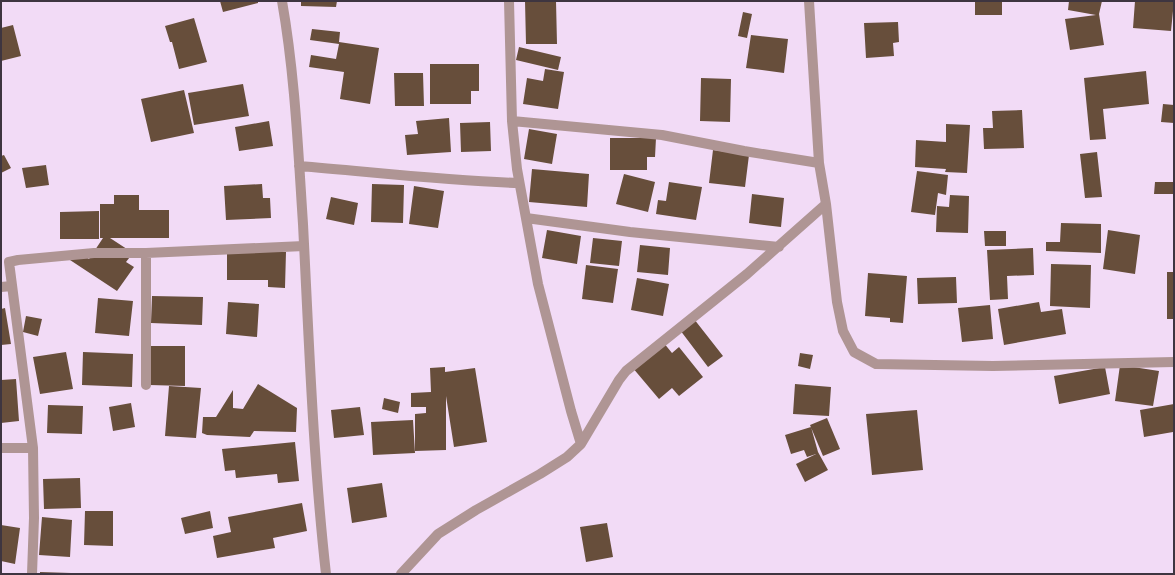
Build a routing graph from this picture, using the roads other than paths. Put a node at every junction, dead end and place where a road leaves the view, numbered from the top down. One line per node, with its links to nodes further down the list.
1 (282, 1): 6 (street)
2 (509, 1): 4 (street)
3 (809, 1): 5 (street)
4 (512, 121): 5 (street); 7 (street)
5 (819, 162): 8 (street)
6 (299, 166): 7 (street); 10 (street)
7 (519, 182): 9 (street)
8 (826, 204): 11 (street); 15 (street)
9 (526, 218): 11 (street); 17 (street)
10 (304, 246): 12 (street); 21 (street)
11 (779, 247): 17 (street)
12 (146, 254): 13 (street); 16 (street)
13 (12, 286): 14 (street); 19 (street)
14 (1, 287)
15 (1174, 362)
16 (146, 384)
17 (582, 444): 22 (street)
18 (1, 448): 19 (street)
19 (33, 448): 20 (street)
20 (32, 574)
21 (326, 574)
22 (401, 574)

